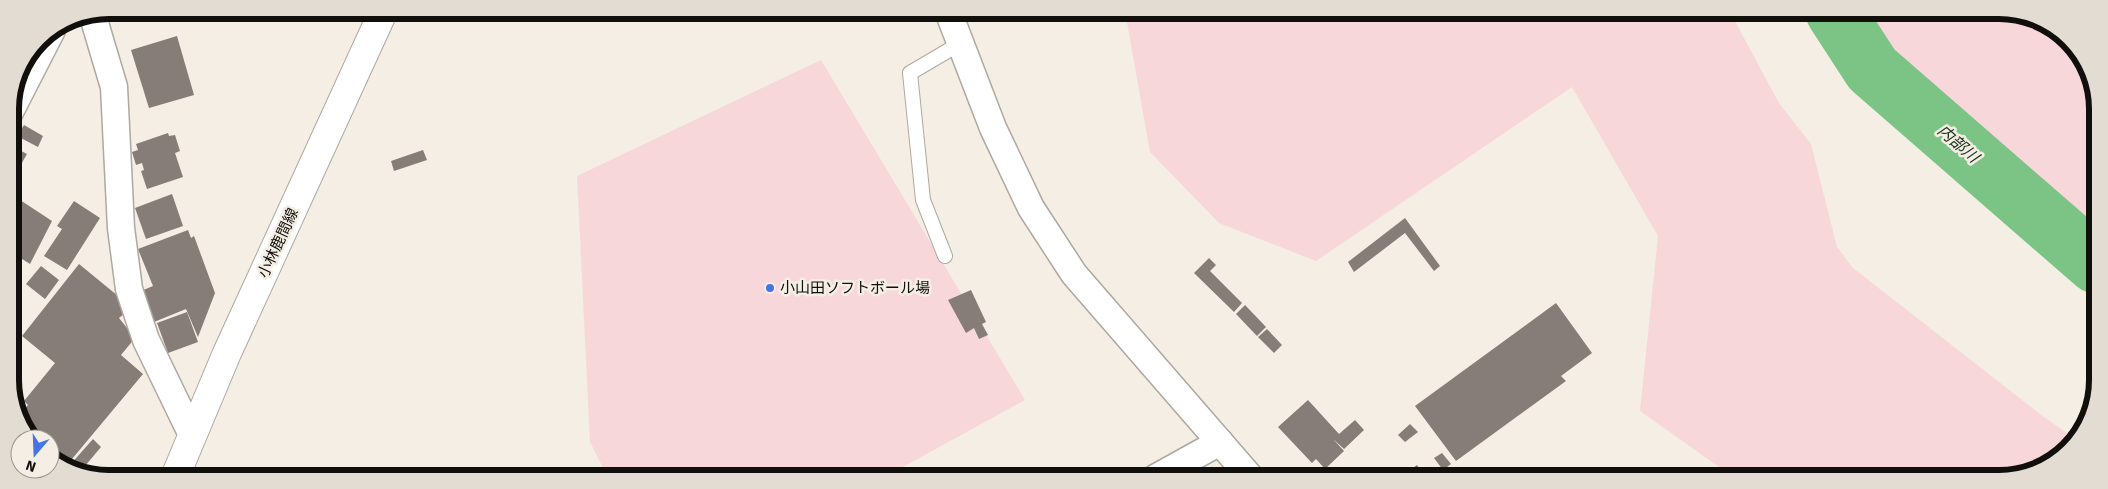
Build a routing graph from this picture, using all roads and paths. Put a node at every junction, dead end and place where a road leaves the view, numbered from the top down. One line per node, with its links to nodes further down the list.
1 (380, 19): 6 (main road, 小林鹿間線)
2 (951, 19): 4 (street)
3 (94, 20): 6 (street)
4 (961, 43): 5 (lane); 7 (street)
5 (945, 256)
6 (192, 435): 8 (main road, 小林鹿間線)
7 (1220, 442): 9 (street); 10 (street)
8 (178, 470)
9 (1169, 470)
10 (1244, 470)

